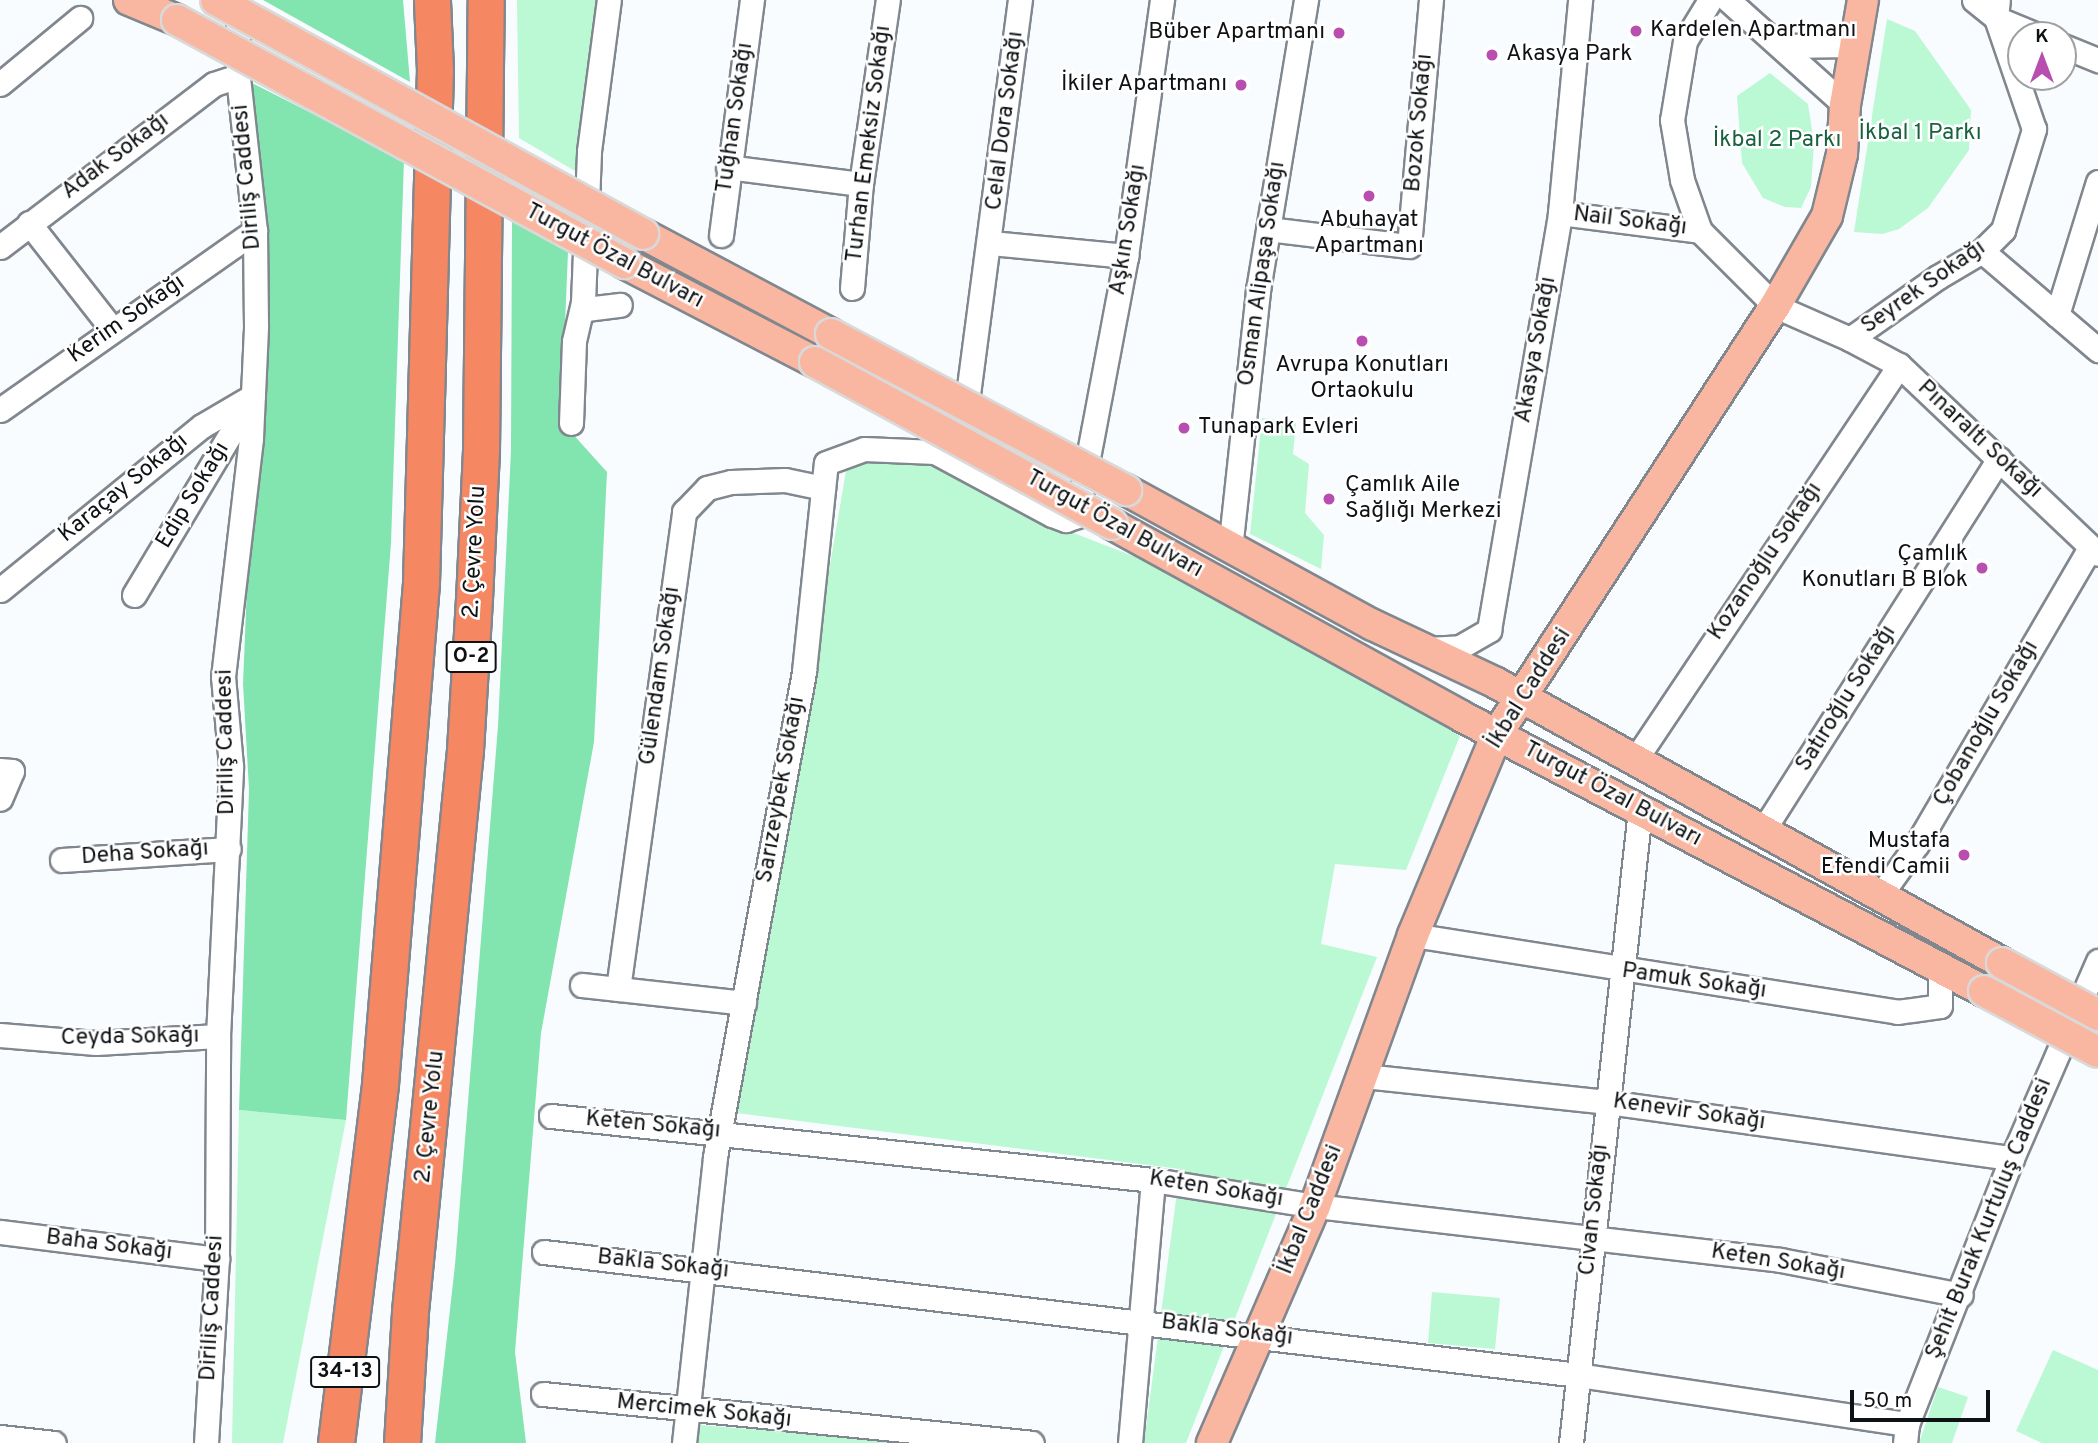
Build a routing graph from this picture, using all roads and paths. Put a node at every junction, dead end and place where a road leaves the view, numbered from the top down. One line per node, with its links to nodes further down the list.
1 (128, 0): 63 (main road, Turgut Özal Bulvarı, bridge)
2 (216, 0): 57 (main road, Turgut Özal Bulvarı, bridge)
3 (238, 0): 25 (street, Diriliş Caddesi)
4 (432, 0): 96 (highway, O-2)
5 (486, 0): 97 (highway, 2. Çevre Yolu / O-2)
6 (609, 0): 42 (street)
7 (752, 0): 28 (street, Tuğhan Sokağı)
8 (888, 0): 30 (street, Turhan Emeksiz Sokağı)
9 (1020, 0): 37 (street, Celal Dora Sokağı)
10 (1162, 0): 40 (street, Aşkın Sokağı)
11 (1306, 0): 33 (street, Osman Alipaşa Sokağı)
12 (1431, 0): 33 (street, Bozok Sokağı)
13 (1580, 0): 31 (street, Akasya Sokağı)
14 (1710, 0): 35 (street)
15 (1728, 0): 21 (street)
16 (1863, 0): 22 (main road, İkbal Caddesi)
17 (1974, 0): 18 (street)
18 (1997, 9): 20 (street); 39 (street, Seyrek Sokağı)
19 (80, 18): 26 (street)
20 (2015, 21)
21 (1780, 46): 22 (street); 27 (street)
22 (1856, 46): 27 (main road, İkbal Caddesi)
23 (2077, 52): 24 (street)
24 (2098, 60)
25 (238, 76): 32 (street, Adak Sokağı); 34 (street, Diriliş Caddesi)
26 (0, 84)
27 (1845, 105): 44 (main road, İkbal Caddesi)
28 (728, 167): 30 (street); 36 (street, Tuğhan Sokağı)
29 (2098, 181): 45 (street)
30 (861, 184): 41 (street, Turhan Emeksiz Sokağı)
31 (1560, 213): 35 (street, Nail Sokağı); 61 (street, Akasya Sokağı)
32 (29, 223): 38 (street, Adak Sokağı); 46 (street)
33 (1268, 229): 57 (street, Osman Alipaşa Sokağı)
34 (255, 231): 46 (street, Kerim Sokağı); 50 (street, Diriliş Caddesi)
35 (1700, 231): 44 (street)
36 (721, 236)
37 (991, 243): 40 (street, Celal Dora Sokağı); 55 (street, Celal Dora Sokağı)
38 (0, 247)
39 (1982, 251): 45 (street); 47 (street, Seyrek Sokağı)
40 (1126, 257): 53 (street, Aşkın Sokağı)
41 (852, 288)
42 (583, 302): 43 (street); 52 (street)
43 (620, 305)
44 (1775, 306): 47 (street, Seyrek Sokağı); 62 (main road, İkbal Caddesi)
45 (2057, 315): 48 (street)
46 (113, 330): 51 (street, Kerim Sokağı)
47 (1850, 339): 49 (street, Pınaraltı Sokağı)
48 (2098, 350)
49 (1899, 365): 54 (street, Pınaraltı Sokağı); 64 (street, Kozanoğlu Sokağı)
50 (253, 396): 59 (street, Karaçay Sokağı); 60 (street, Edip Sokağı); 69 (street, Diriliş Caddesi)
51 (0, 410)
52 (571, 423)
53 (1090, 458): 55 (street, Sarızeybek Sokağı)
54 (1999, 459): 58 (street, Pınaraltı Sokağı); 68 (street, Satıroğlu Sokağı)
55 (959, 464): 56 (street, Sarızeybek Sokağı)
56 (823, 488): 77 (street, Gülendam Sokağı); 78 (street, Sarızeybek Sokağı)
57 (1230, 549): 61 (main road, Turgut Özal Bulvarı)
58 (2094, 551): 71 (street, Çobanoğlu Sokağı)
59 (0, 590)
60 (134, 596)
61 (1427, 649): 62 (main road, Turgut Özal Bulvarı)
62 (1524, 698): 63 (main road, İkbal Caddesi); 64 (main road, Turgut Özal Bulvarı)
63 (1497, 734): 67 (main road, Turgut Özal Bulvarı); 72 (main road, İkbal Caddesi)
64 (1635, 760): 68 (main road, Turgut Özal Bulvarı)
65 (6, 771): 66 (street)
66 (0, 799)
67 (1640, 810): 74 (main road, Turgut Özal Bulvarı); 75 (street, Civan Sokağı)
68 (1762, 832): 71 (main road, Turgut Özal Bulvarı)
69 (229, 849): 70 (street, Deha Sokağı); 81 (street, Diriliş Caddesi)
70 (62, 860)
71 (1879, 897): 79 (main road, Turgut Özal Bulvarı, bridge)
72 (1413, 935): 75 (street, Pamuk Sokağı); 83 (main road, İkbal Caddesi)
73 (2098, 961): 79 (street, Şehit Burak Kurtuluş Caddesi)
74 (1940, 970): 75 (street, Pamuk Sokağı); 82 (main road, Turgut Özal Bulvarı, bridge)
75 (1621, 972): 84 (street, Civan Sokağı)
76 (582, 985): 77 (street)
77 (618, 989): 78 (street)
78 (744, 1003): 86 (street, Sarızeybek Sokağı)
79 (2089, 1006): 87 (street, Şehit Burak Kurtuluş Caddesi)
80 (0, 1034): 81 (street, Ceyda Sokağı)
81 (218, 1037): 93 (street, Diriliş Caddesi)
82 (2098, 1052)
83 (1364, 1076): 84 (street, Kenevir Sokağı); 89 (main road, İkbal Caddesi)
84 (1607, 1102): 87 (street, Kenevir Sokağı); 91 (street, Civan Sokağı)
85 (551, 1116): 86 (street, Keten Sokağı)
86 (719, 1132): 88 (street, Keten Sokağı); 94 (street, Sarızeybek Sokağı)
87 (2012, 1158): 95 (street, Şehit Burak Kurtuluş Caddesi)
88 (1153, 1180): 89 (street, Keten Sokağı); 98 (street)
89 (1315, 1206): 91 (street, Keten Sokağı); 99 (main road, İkbal Caddesi)
90 (0, 1232): 93 (street, Baha Sokağı)
91 (1592, 1238): 95 (street, Keten Sokağı); 100 (street, Civan Sokağı)
92 (544, 1252): 94 (street, Bakla Sokağı)
93 (217, 1259): 106 (street, Diriliş Caddesi)
94 (705, 1269): 98 (street, Bakla Sokağı); 102 (street, Sarızeybek Sokağı)
95 (1961, 1295): 103 (street, Şehit Burak Kurtuluş Caddesi)
96 (354, 1302): 107 (highway); 108 (highway, 34-13)
97 (410, 1311): 109 (highway, 34-13); 110 (highway)
98 (1139, 1320): 99 (street, Bakla Sokağı); 113 (street)
99 (1259, 1336): 100 (street, Bakla Sokağı); 114 (main road, İkbal Caddesi)
100 (1578, 1375): 103 (street, Bakla Sokağı); 115 (street, Civan Sokağı)
101 (543, 1394): 102 (street, Mercimek Sokağı)
102 (688, 1411): 111 (street, Sarızeybek Sokağı); 112 (street, Mercimek Sokağı)
103 (1906, 1434)
104 (0, 1437): 105 (street)
105 (54, 1443)
106 (206, 1443)
107 (325, 1443)
108 (336, 1443)
109 (387, 1443)
110 (402, 1443)
111 (684, 1443)
112 (1032, 1443)
113 (1130, 1443)
114 (1212, 1443)
115 (1571, 1443)

